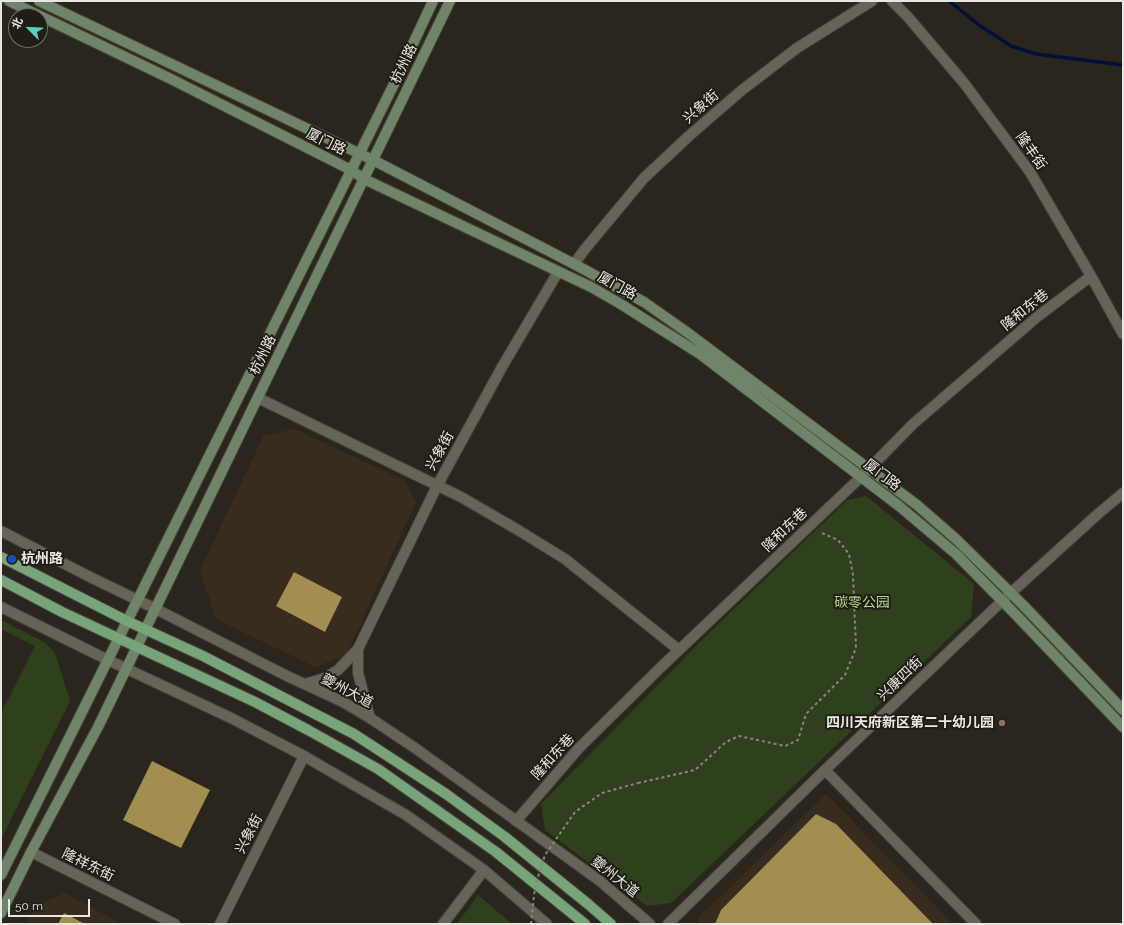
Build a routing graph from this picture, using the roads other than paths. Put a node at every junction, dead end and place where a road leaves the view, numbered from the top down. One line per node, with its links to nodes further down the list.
1 (9, 1): 9 (main road, 厦门路)
2 (39, 1): 7 (main road, 厦门路)
3 (433, 1): 7 (main road, 杭州路)
4 (450, 1): 8 (main road, 杭州路)
5 (872, 1): 11 (street, 兴象街)
6 (892, 1): 13 (street, 隆丰街)
7 (359, 153): 8 (main road, 厦门路); 9 (main road, 杭州路)
8 (373, 160): 10 (main road, 杭州路); 11 (main road, 厦门路)
9 (351, 170): 10 (main road, 厦门路); 24 (main road, 杭州路)
10 (364, 179): 12 (main road, 厦门路); 15 (main road, 杭州路)
11 (574, 264): 16 (main road, 厦门路)
12 (558, 272): 17 (main road, 厦门路); 18 (street, 兴象街)
13 (1091, 276): 14 (street, 隆丰街); 16 (street, 隆和东巷)
14 (1123, 334)
15 (258, 398): 18 (street); 27 (main road, 杭州路)
16 (869, 468): 17 (street, 隆和东巷); 23 (main road, 厦门路)
17 (861, 477): 25 (main road, 厦门路); 33 (street, 隆和东巷)
18 (437, 486): 32 (street, 兴象街); 33 (street)
19 (1123, 493): 23 (street, 兴康四街)
20 (1, 531): 24 (street, 夔州大道)
21 (1, 557): 28 (main road)
22 (1, 580): 30 (main road)
23 (1011, 593): 25 (street, 兴康四街); 37 (main road, 厦门路)
24 (137, 600): 27 (street, 夔州大道); 28 (main road, 杭州路)
25 (1002, 601): 39 (main road, 厦门路); 41 (street, 兴康四街)
26 (1, 607): 34 (street)
27 (156, 609): 29 (main road, 杭州路); 36 (street, 夔州大道)
28 (127, 621): 29 (main road); 30 (main road, 杭州路)
29 (146, 630): 31 (main road, 杭州路); 52 (main road)
30 (118, 638): 31 (main road); 34 (main road, 杭州路)
31 (137, 647): 35 (main road, 杭州路); 51 (main road)
32 (358, 649): 36 (street, 兴象街); 38 (street, 兴象街)
33 (680, 650): 42 (street, 隆和东巷)
34 (108, 660): 35 (street); 45 (main road, 杭州路)
35 (126, 669): 40 (street); 43 (main road, 杭州路)
36 (305, 684): 38 (street, 夔州大道)
37 (1123, 710)
38 (370, 718): 42 (street, 夔州大道)
39 (1123, 727)
40 (304, 756): 44 (street); 48 (street, 兴象街)
41 (826, 770): 54 (street, 兴康四街); 55 (street)
42 (516, 821): 53 (street, 夔州大道)
43 (31, 852): 46 (main road, 杭州路); 47 (street, 隆祥东街)
44 (484, 870): 49 (street); 50 (street)
45 (1, 875)
46 (1, 913)
47 (175, 924)
48 (220, 924)
49 (443, 924)
50 (547, 924)
51 (585, 924)
52 (611, 924)
53 (650, 924)
54 (668, 924)
55 (976, 924)

